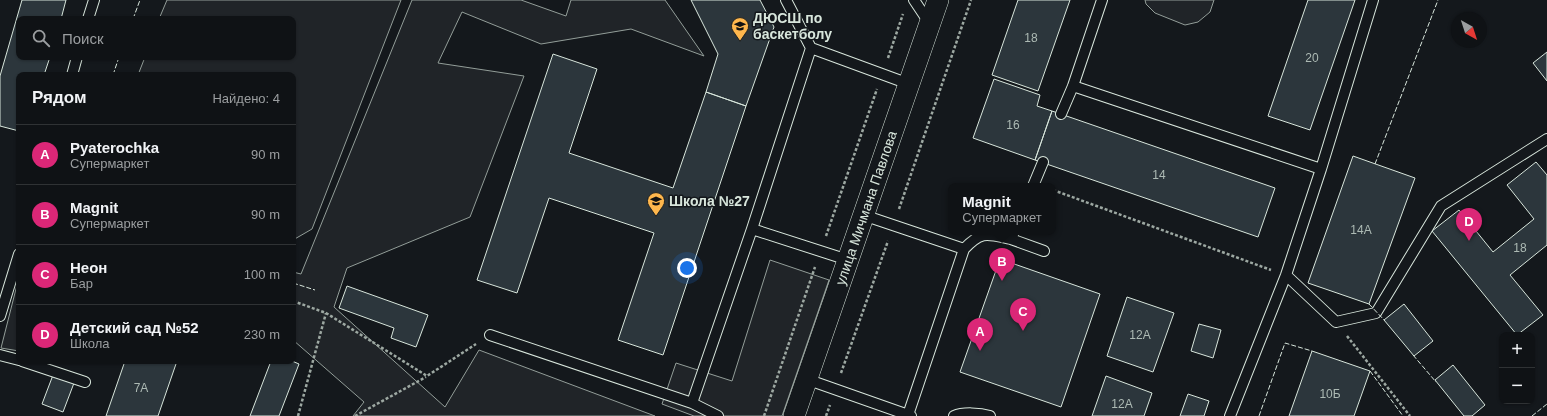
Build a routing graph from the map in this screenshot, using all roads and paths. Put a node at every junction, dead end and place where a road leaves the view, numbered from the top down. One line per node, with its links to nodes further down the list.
1 (94, 0): 8 (lane)
2 (786, 0): 10 (lane)
3 (914, 0): 9 (lane)
4 (938, 0): 9 (street, улица Мичмана Павлова)
5 (1102, 0): 15 (lane)
6 (1372, 0): 19 (lane)
7 (905, 8): 13 (path)
8 (89, 16)
9 (930, 24): 14 (street, улица Мичмана Павлова)
10 (811, 48): 13 (lane); 23 (lane)
11 (76, 60): 12 (lane)
12 (73, 72)
13 (882, 75): 14 (lane); 28 (path)
14 (909, 84): 22 (street, улица Мичмана Павлова)
15 (1072, 86): 16 (lane); 19 (lane)
16 (1061, 114)
17 (1547, 139): 36 (lane)
18 (1043, 162): 20 (lane)
19 (1321, 169): 32 (lane)
20 (1034, 183)
21 (1056, 191): 32 (path)
22 (863, 215): 27 (lane); 30 (street, улица Мичмана Павлова)
23 (752, 229): 28 (lane); 44 (lane)
24 (984, 235): 27 (lane)
25 (1000, 235): 26 (lane)
26 (1013, 236): 29 (lane)
27 (964, 249): 50 (lane)
28 (821, 251): 30 (lane); 48 (path)
29 (1044, 251)
30 (848, 260): 42 (street, улица Мичмана Павлова)
31 (16, 264): 35 (lane)
32 (1286, 275): 36 (lane); 53 (lane)
33 (296, 302): 34 (path)
34 (326, 313): 41 (path); 45 (path)
35 (0, 316)
36 (1336, 322): 54 (path)
37 (490, 335): 41 (path); 44 (lane)
38 (0, 355): 39 (lane)
39 (16, 359)
40 (31, 364): 43 (lane)
41 (427, 376): 46 (path)
42 (806, 379): 49 (street, улица Мичмана Павлова); 50 (lane)
43 (85, 382)
44 (692, 403): 47 (lane)
45 (298, 416)
46 (355, 416)
47 (718, 416)
48 (764, 416)
49 (794, 416)
50 (910, 416)
51 (954, 416): 52 (lane)
52 (990, 416)
53 (1230, 416)
54 (1410, 416)

